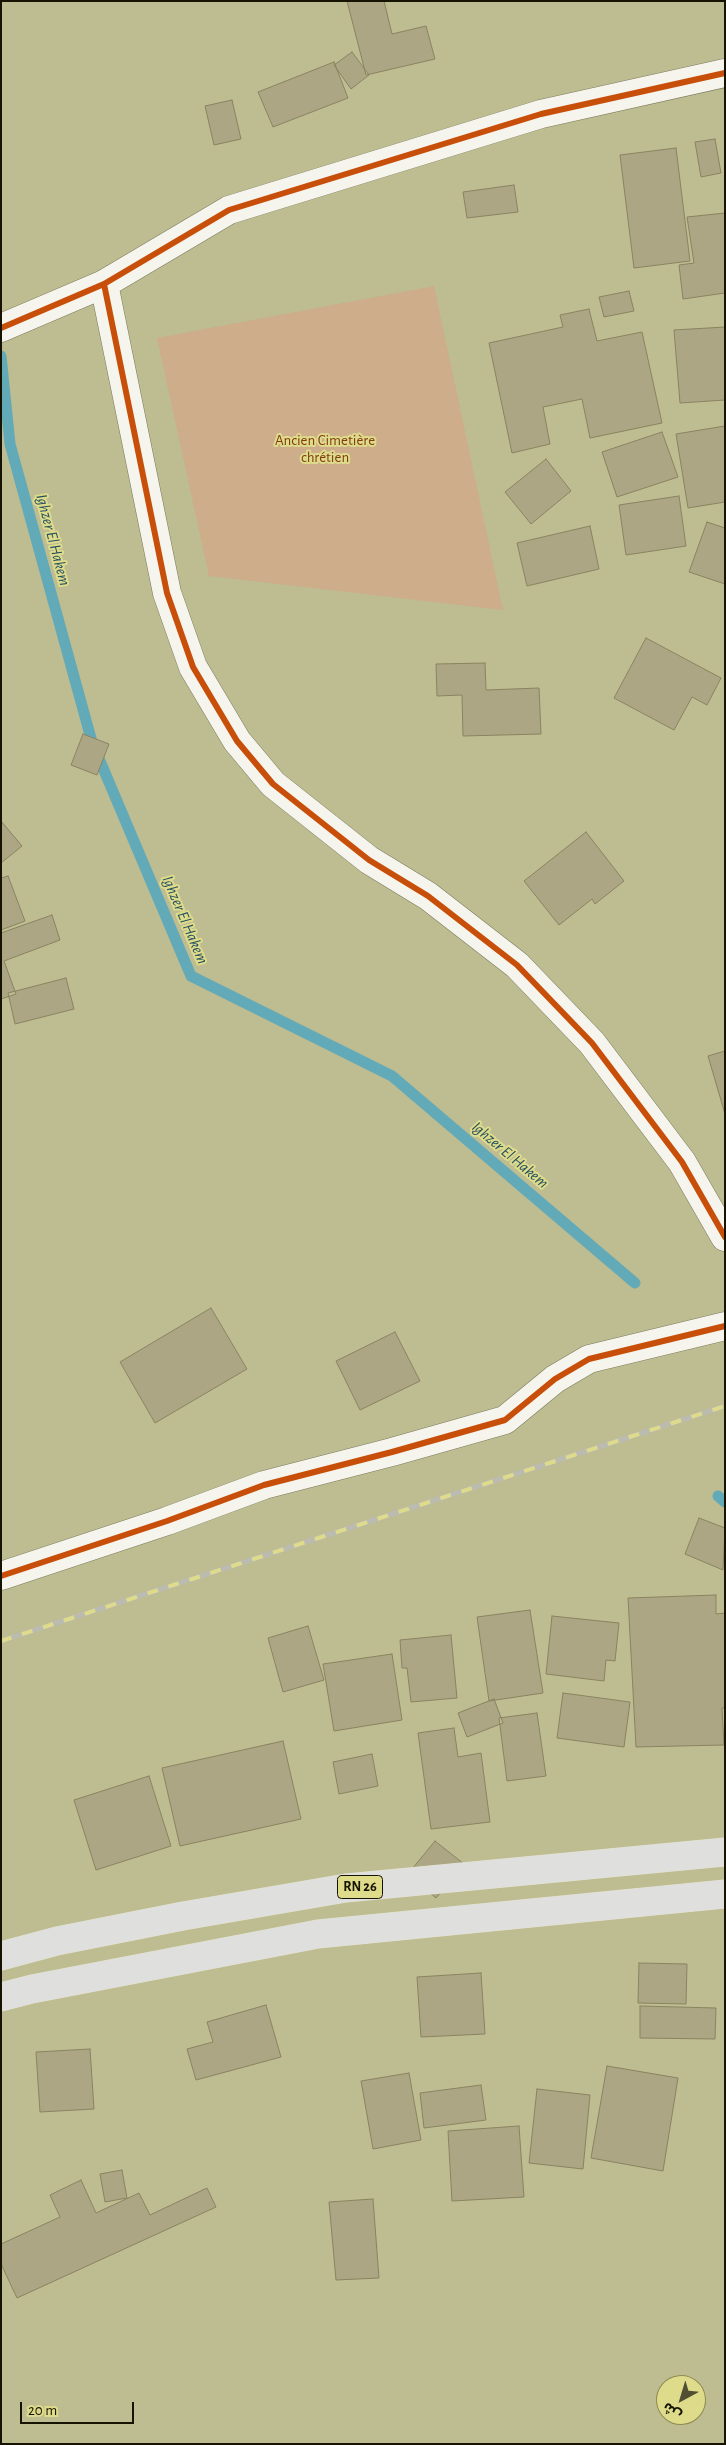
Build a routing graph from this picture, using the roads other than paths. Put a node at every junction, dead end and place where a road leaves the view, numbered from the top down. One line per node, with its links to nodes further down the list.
1 (725, 73): 2 (street)
2 (104, 284): 3 (street); 4 (street)
3 (1, 328)
4 (725, 1237)
5 (725, 1326): 6 (street)
6 (1, 1576)
7 (725, 1852): 9 (main road, RN 26)
8 (725, 1894): 10 (main road)
9 (1, 1956)
10 (1, 1997)

